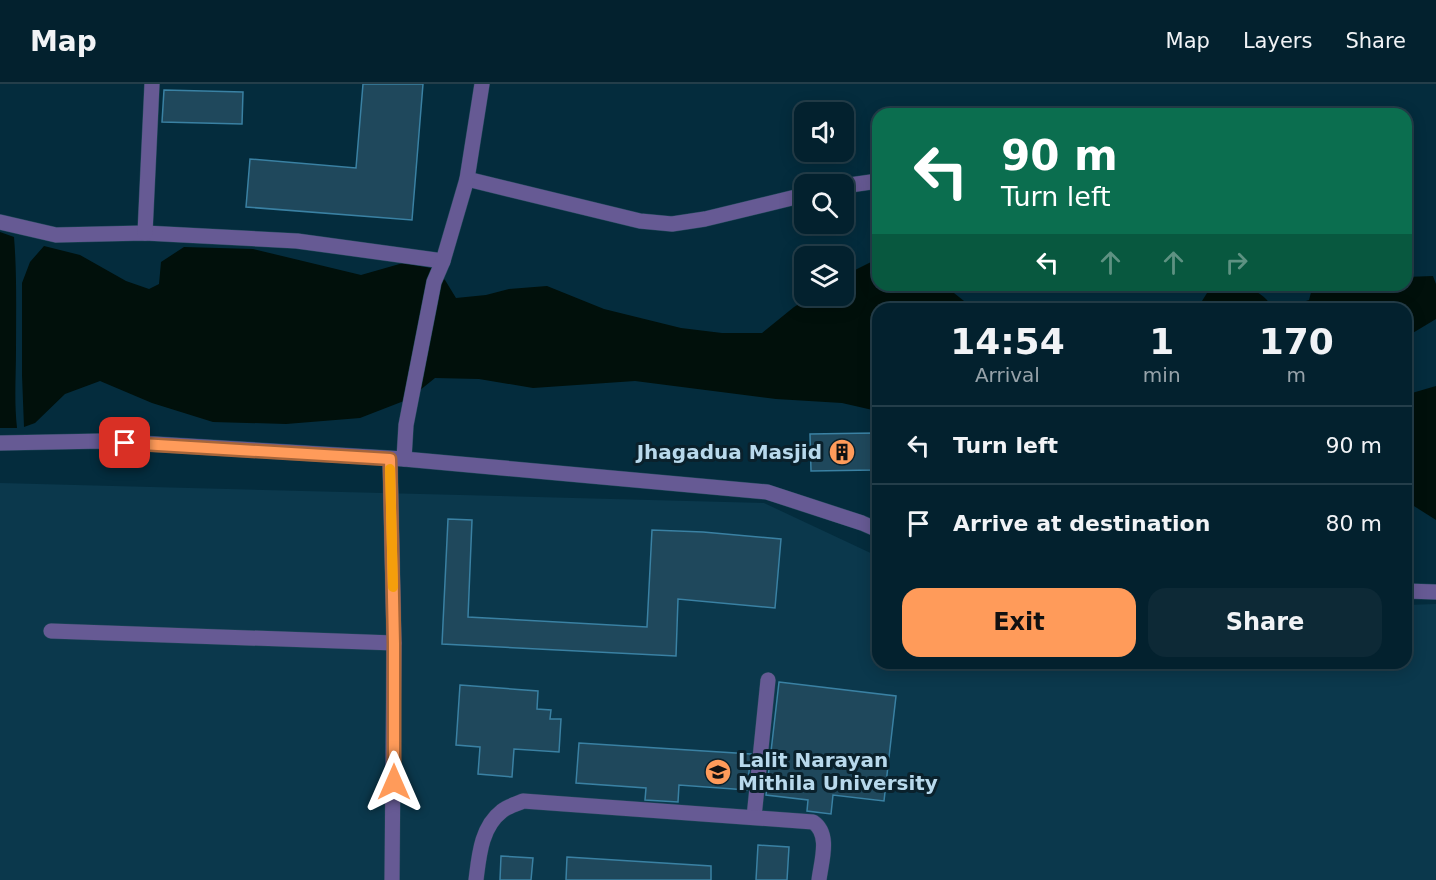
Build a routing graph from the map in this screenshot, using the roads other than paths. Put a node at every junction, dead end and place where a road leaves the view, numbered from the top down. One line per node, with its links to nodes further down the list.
1 (152, 84): 8 (street)
2 (482, 84): 3 (street)
3 (467, 179): 6 (street); 9 (street)
4 (872, 182): 5 (street)
5 (854, 184)
6 (794, 197)
7 (0, 222): 8 (street)
8 (145, 233): 9 (street)
9 (443, 261): 11 (street)
10 (0, 443): 11 (street)
11 (397, 459): 12 (street); 16 (street)
12 (872, 527)
13 (1412, 591): 14 (street)
14 (1436, 592)
15 (51, 631): 16 (street)
16 (394, 643): 19 (street)
17 (768, 680): 18 (street)
18 (754, 817): 20 (street); 21 (street)
19 (392, 880)
20 (476, 880)
21 (819, 880)

